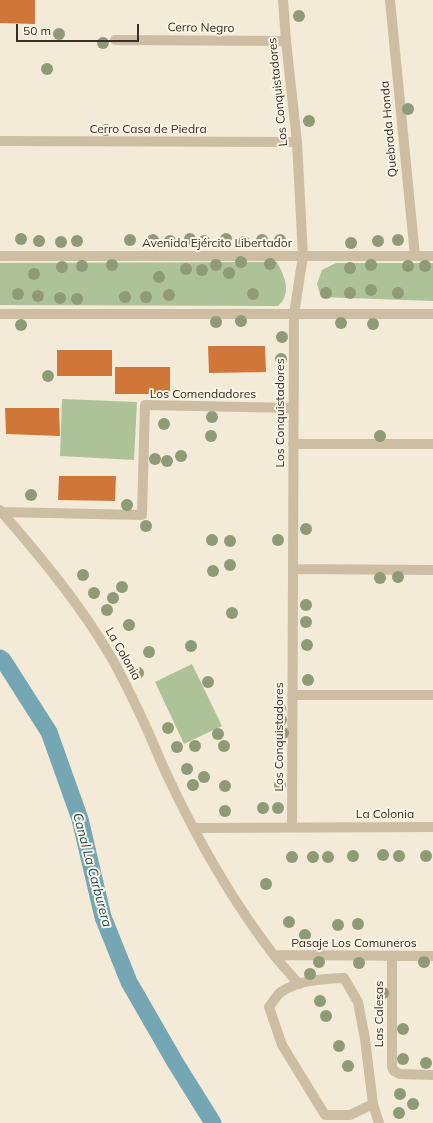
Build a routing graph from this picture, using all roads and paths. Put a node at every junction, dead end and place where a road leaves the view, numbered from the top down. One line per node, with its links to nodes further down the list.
1 (283, 0): 4 (street, Los Conquistadores)
2 (390, 0): 9 (street, Quebrada Honda)
3 (115, 40): 4 (street, Cerro Negro)
4 (286, 42): 6 (street, Los Conquistadores)
5 (0, 141): 6 (street, Cerro Casa de Piedra)
6 (297, 142): 8 (street, Los Conquistadores)
7 (0, 256): 8 (street, Avenida Ejército Libertador)
8 (303, 256): 9 (street, Avenida Ejército Libertador); 12 (street, Los Conquistadores)
9 (415, 256): 10 (street, Avenida Ejército Libertador)
10 (433, 256)
11 (0, 314): 12 (street)
12 (294, 314): 13 (street); 14 (street, Los Conquistadores)
13 (433, 314)
14 (293, 408): 15 (street, Los Conquistadores); 17 (street, Los Comendadores)
15 (293, 444): 16 (street); 18 (street, Los Conquistadores)
16 (433, 444)
17 (1, 511): 23 (street, La Colonia)
18 (293, 569): 19 (street); 20 (street, Los Conquistadores)
19 (433, 570)
20 (292, 695): 21 (street); 24 (street, Los Conquistadores)
21 (433, 695)
22 (433, 827): 24 (street, La Colonia)
23 (194, 828): 24 (street, La Colonia); 25 (street, La Colonia)
24 (292, 828)
25 (274, 955): 26 (street, Pasaje Los Comuneros); 28 (street, La Colonia)
26 (392, 956): 27 (street, Pasaje Los Comuneros); 29 (street, Las Calesas)
27 (433, 956)
28 (299, 984): 30 (street); 30 (street)
29 (433, 1075)
30 (373, 1104): 31 (street)
31 (379, 1123)

